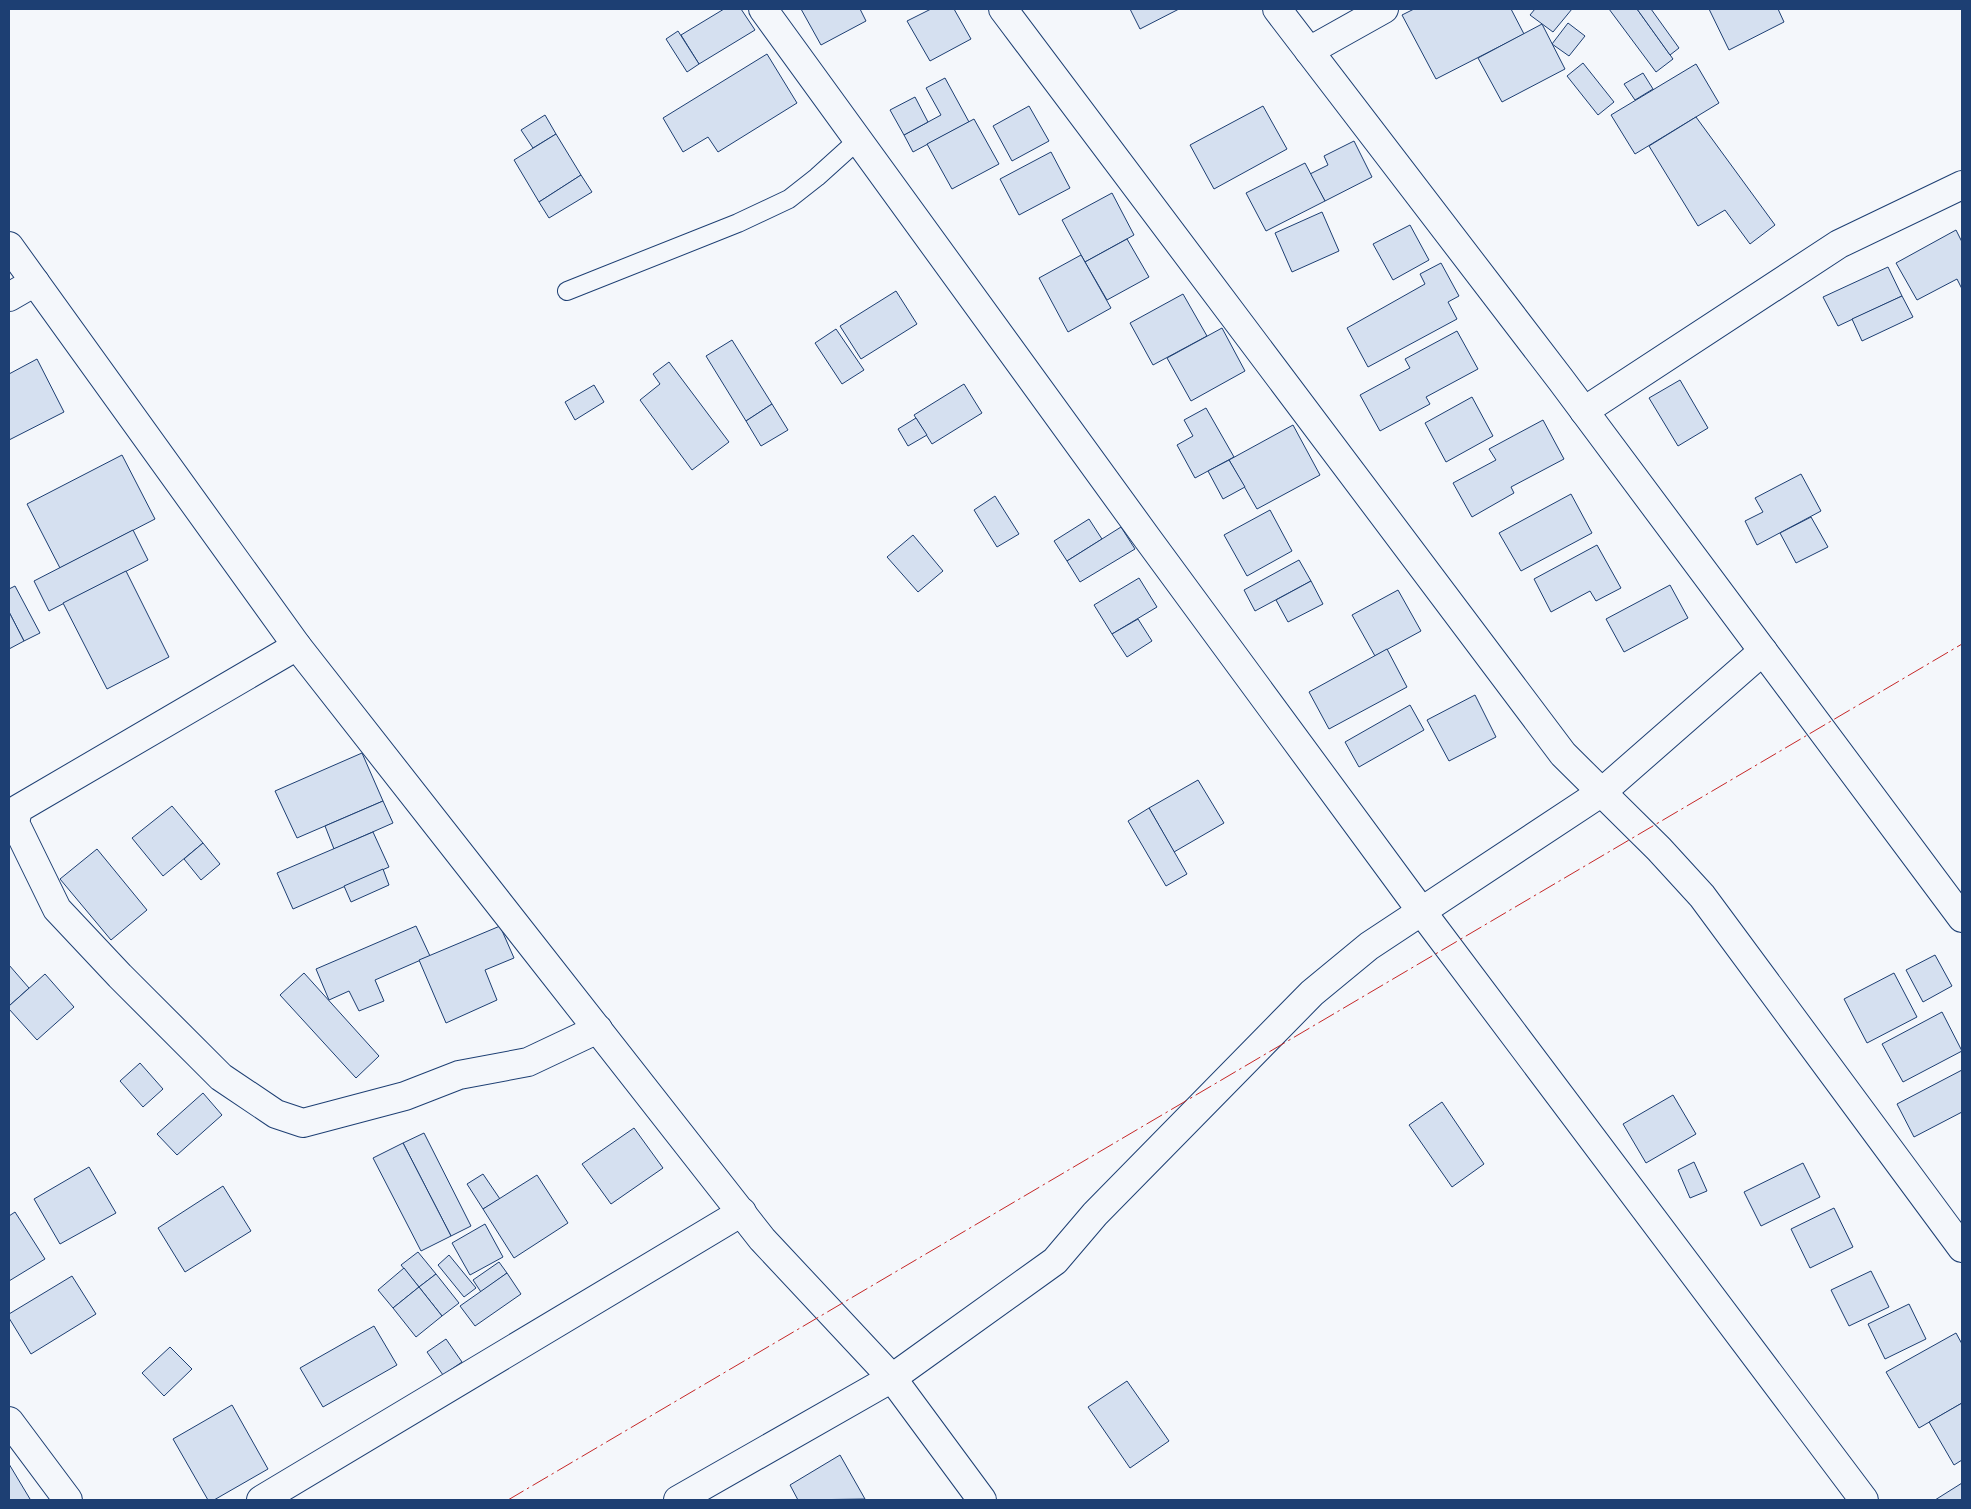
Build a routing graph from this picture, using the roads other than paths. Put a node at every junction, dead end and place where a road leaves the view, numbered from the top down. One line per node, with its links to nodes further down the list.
1 (763, 9): 6 (street)
2 (1003, 9): 15 (street)
3 (1277, 9): 5 (street)
4 (1384, 9): 5 (street)
5 (1309, 51): 12 (street)
6 (858, 140): 10 (lane); 16 (street)
7 (1962, 185): 12 (street)
8 (9, 246): 9 (street)
9 (35, 282): 11 (street); 13 (street)
10 (567, 291)
11 (9, 297)
12 (1584, 411): 14 (street)
13 (297, 646): 18 (street); 18 (street)
14 (1763, 651): 15 (street); 17 (street)
15 (1602, 792): 16 (street); 20 (street)
16 (1422, 912): 21 (street); 27 (street)
17 (1962, 918)
18 (598, 1029): 19 (street)
19 (742, 1212): 21 (street); 24 (street)
20 (1962, 1248)
21 (892, 1378): 25 (street); 26 (street)
22 (9, 1421): 23 (street)
23 (68, 1500)
24 (261, 1500)
25 (678, 1500)
26 (982, 1500)
27 (1864, 1500)

